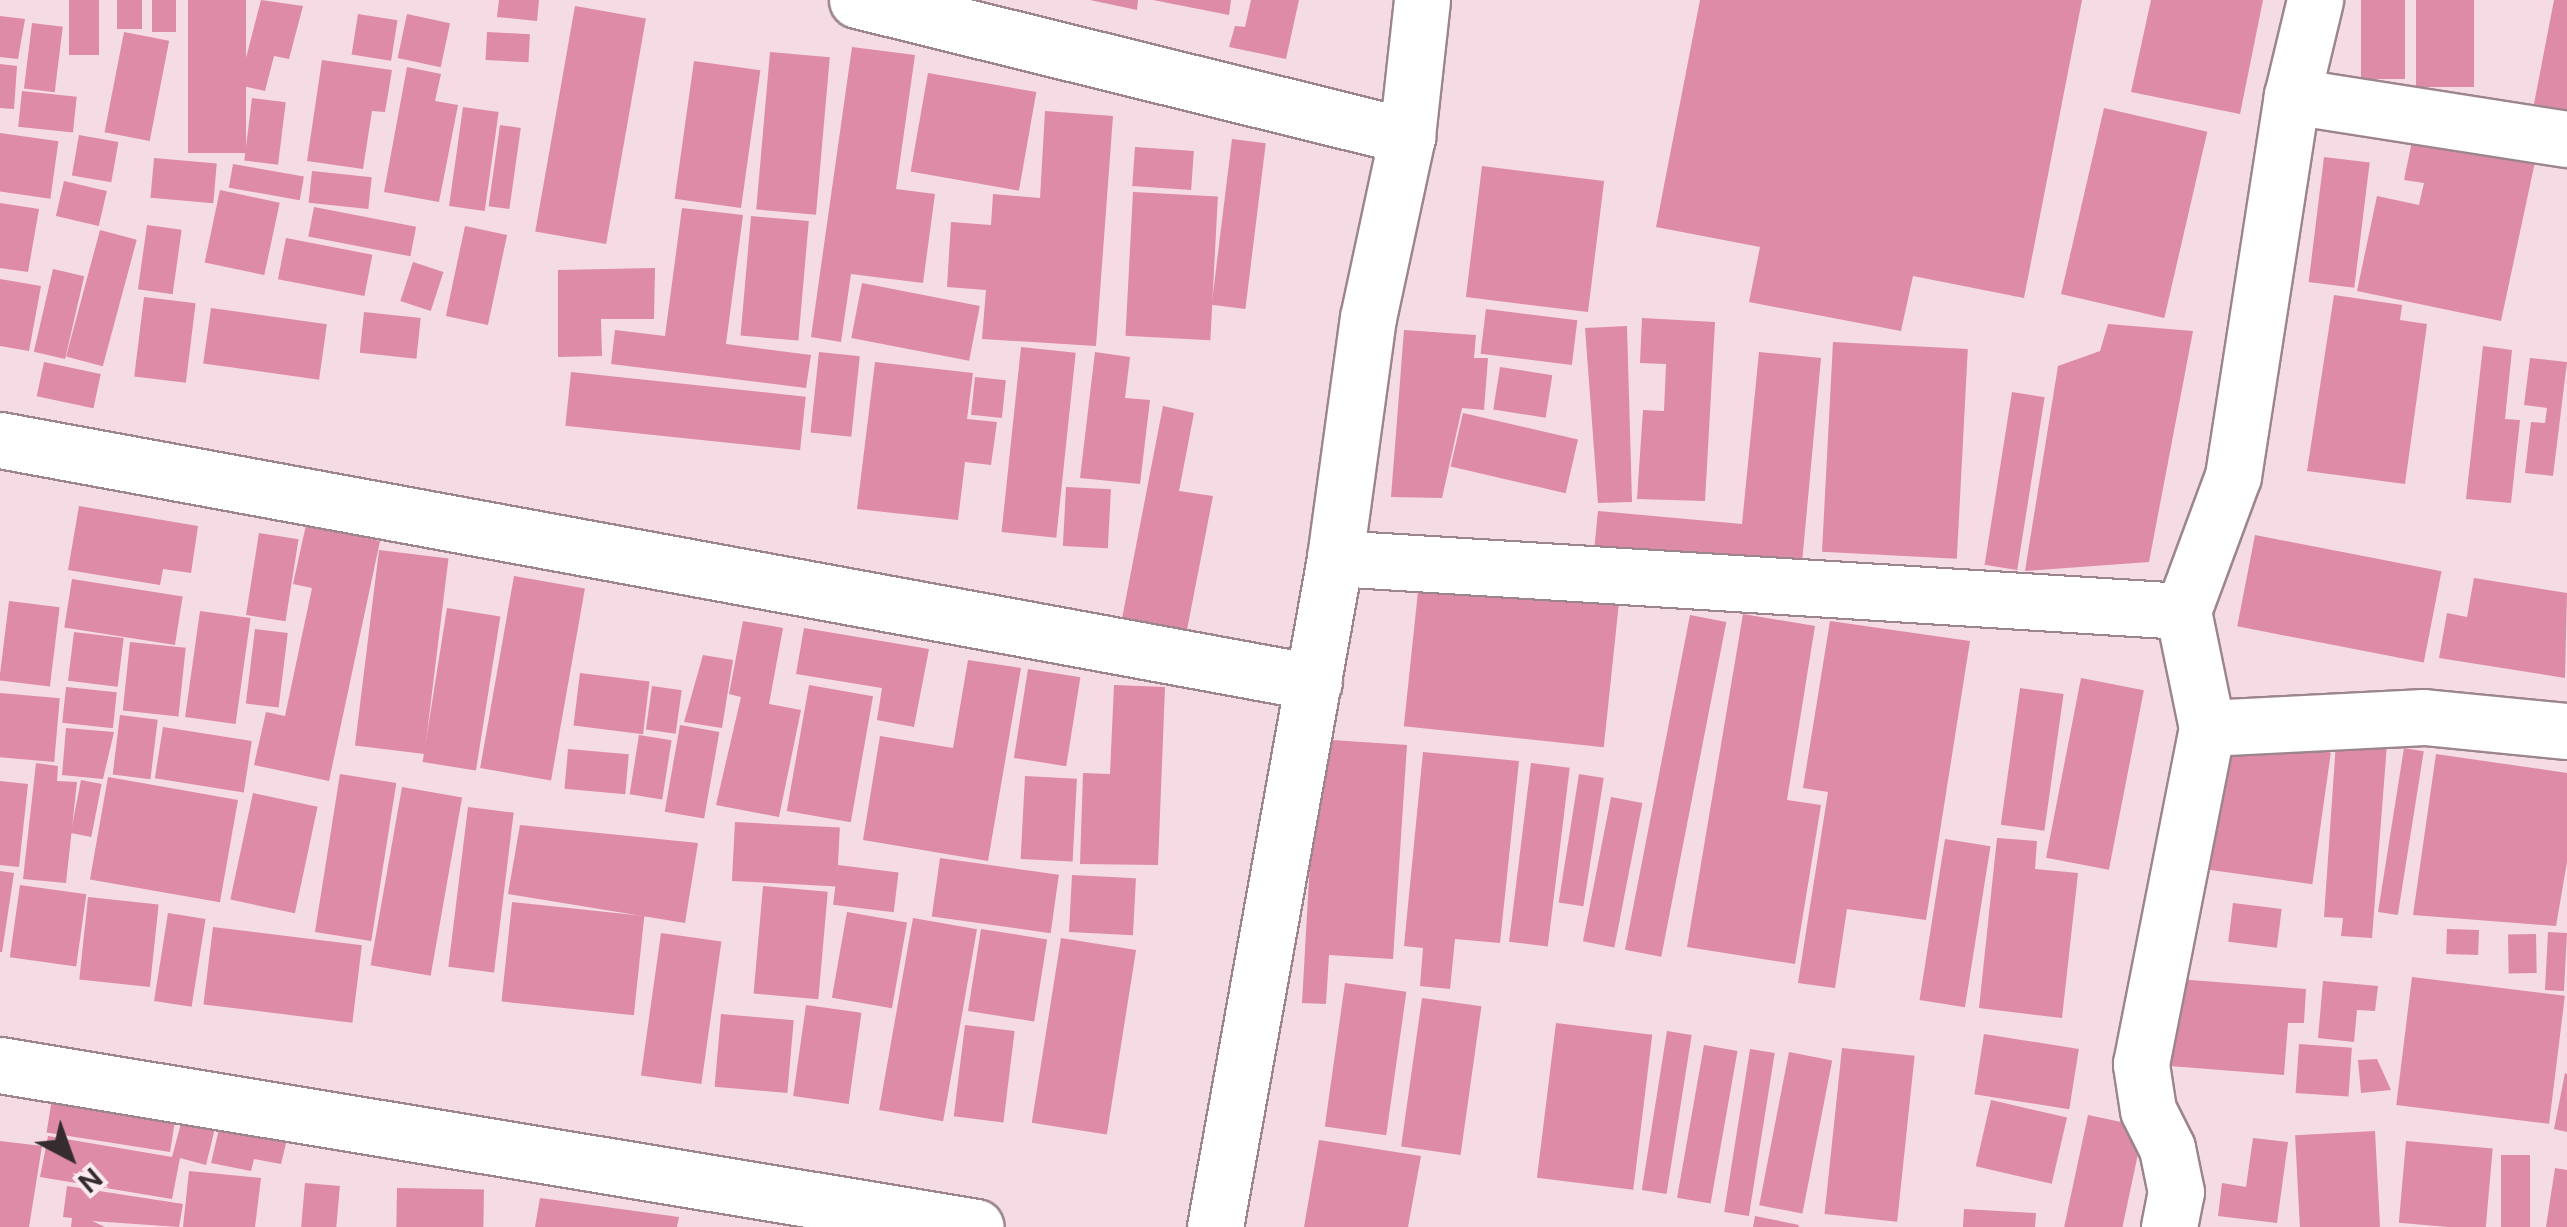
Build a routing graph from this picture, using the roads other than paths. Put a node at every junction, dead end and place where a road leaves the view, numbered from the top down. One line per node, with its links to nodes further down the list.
1 (856, 0): 5 (street)
2 (1422, 0): 5 (street)
3 (2315, 0): 4 (street)
4 (2292, 96): 6 (street); 9 (street)
5 (1406, 136): 8 (street)
6 (2567, 138)
7 (0, 440): 10 (street)
8 (1335, 558): 9 (street); 10 (street)
9 (2183, 611): 11 (street)
10 (1314, 682): 15 (street)
11 (2207, 728): 12 (street); 16 (street)
12 (2567, 731)
13 (0, 1066): 14 (street)
14 (976, 1227)
15 (1215, 1227)
16 (2169, 1227)

